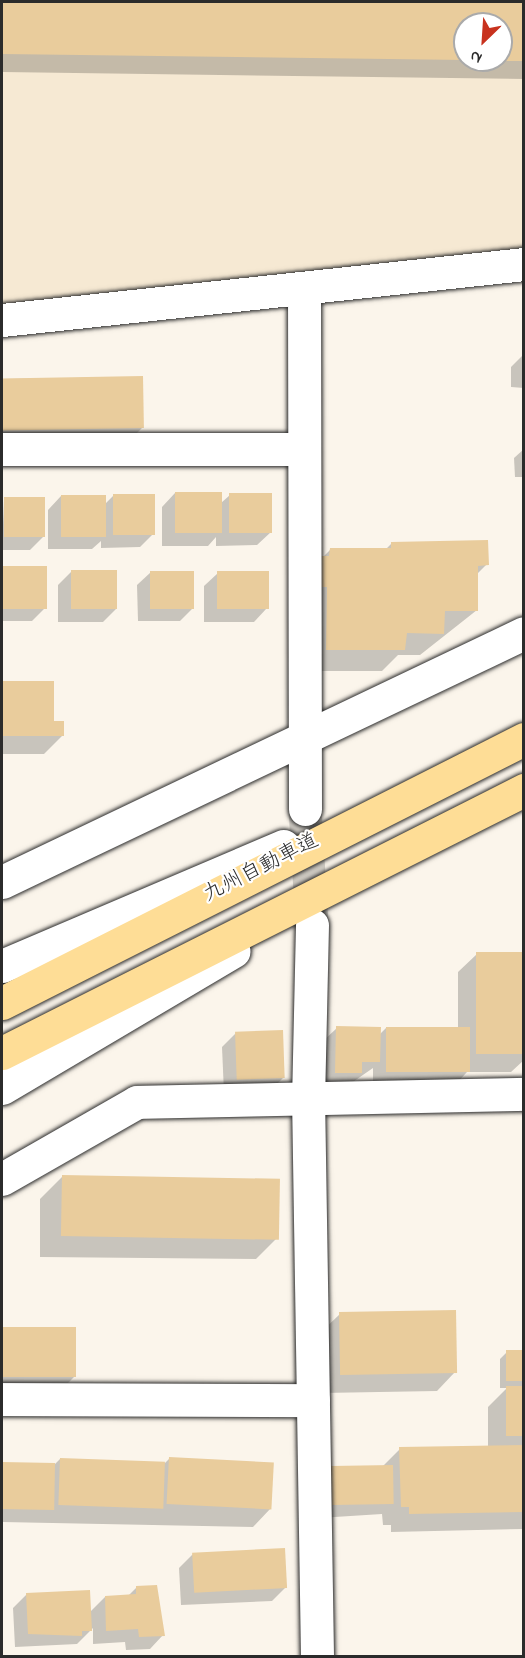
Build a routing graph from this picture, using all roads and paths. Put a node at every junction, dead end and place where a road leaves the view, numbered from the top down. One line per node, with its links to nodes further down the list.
1 (524, 264): 2 (street)
2 (304, 288): 3 (street); 5 (street)
3 (2, 320)
4 (2, 449): 5 (street)
5 (302, 449): 7 (street)
6 (524, 633): 7 (street)
7 (303, 736): 11 (street); 13 (street)
8 (524, 739): 10 (highway, 九州自動車道)
9 (524, 790): 12 (highway)
10 (389, 803): 15 (street); 16 (highway, 九州自動車道)
11 (305, 809)
12 (402, 849): 17 (highway); 18 (street)
13 (2, 882)
14 (312, 925): 20 (street)
15 (2, 966)
16 (2, 1003)
17 (2, 1053)
18 (2, 1088)
19 (524, 1094): 20 (street)
20 (308, 1095): 21 (street); 23 (street)
21 (2, 1179)
22 (2, 1399): 23 (street)
23 (313, 1400): 24 (street)
24 (317, 1656)

